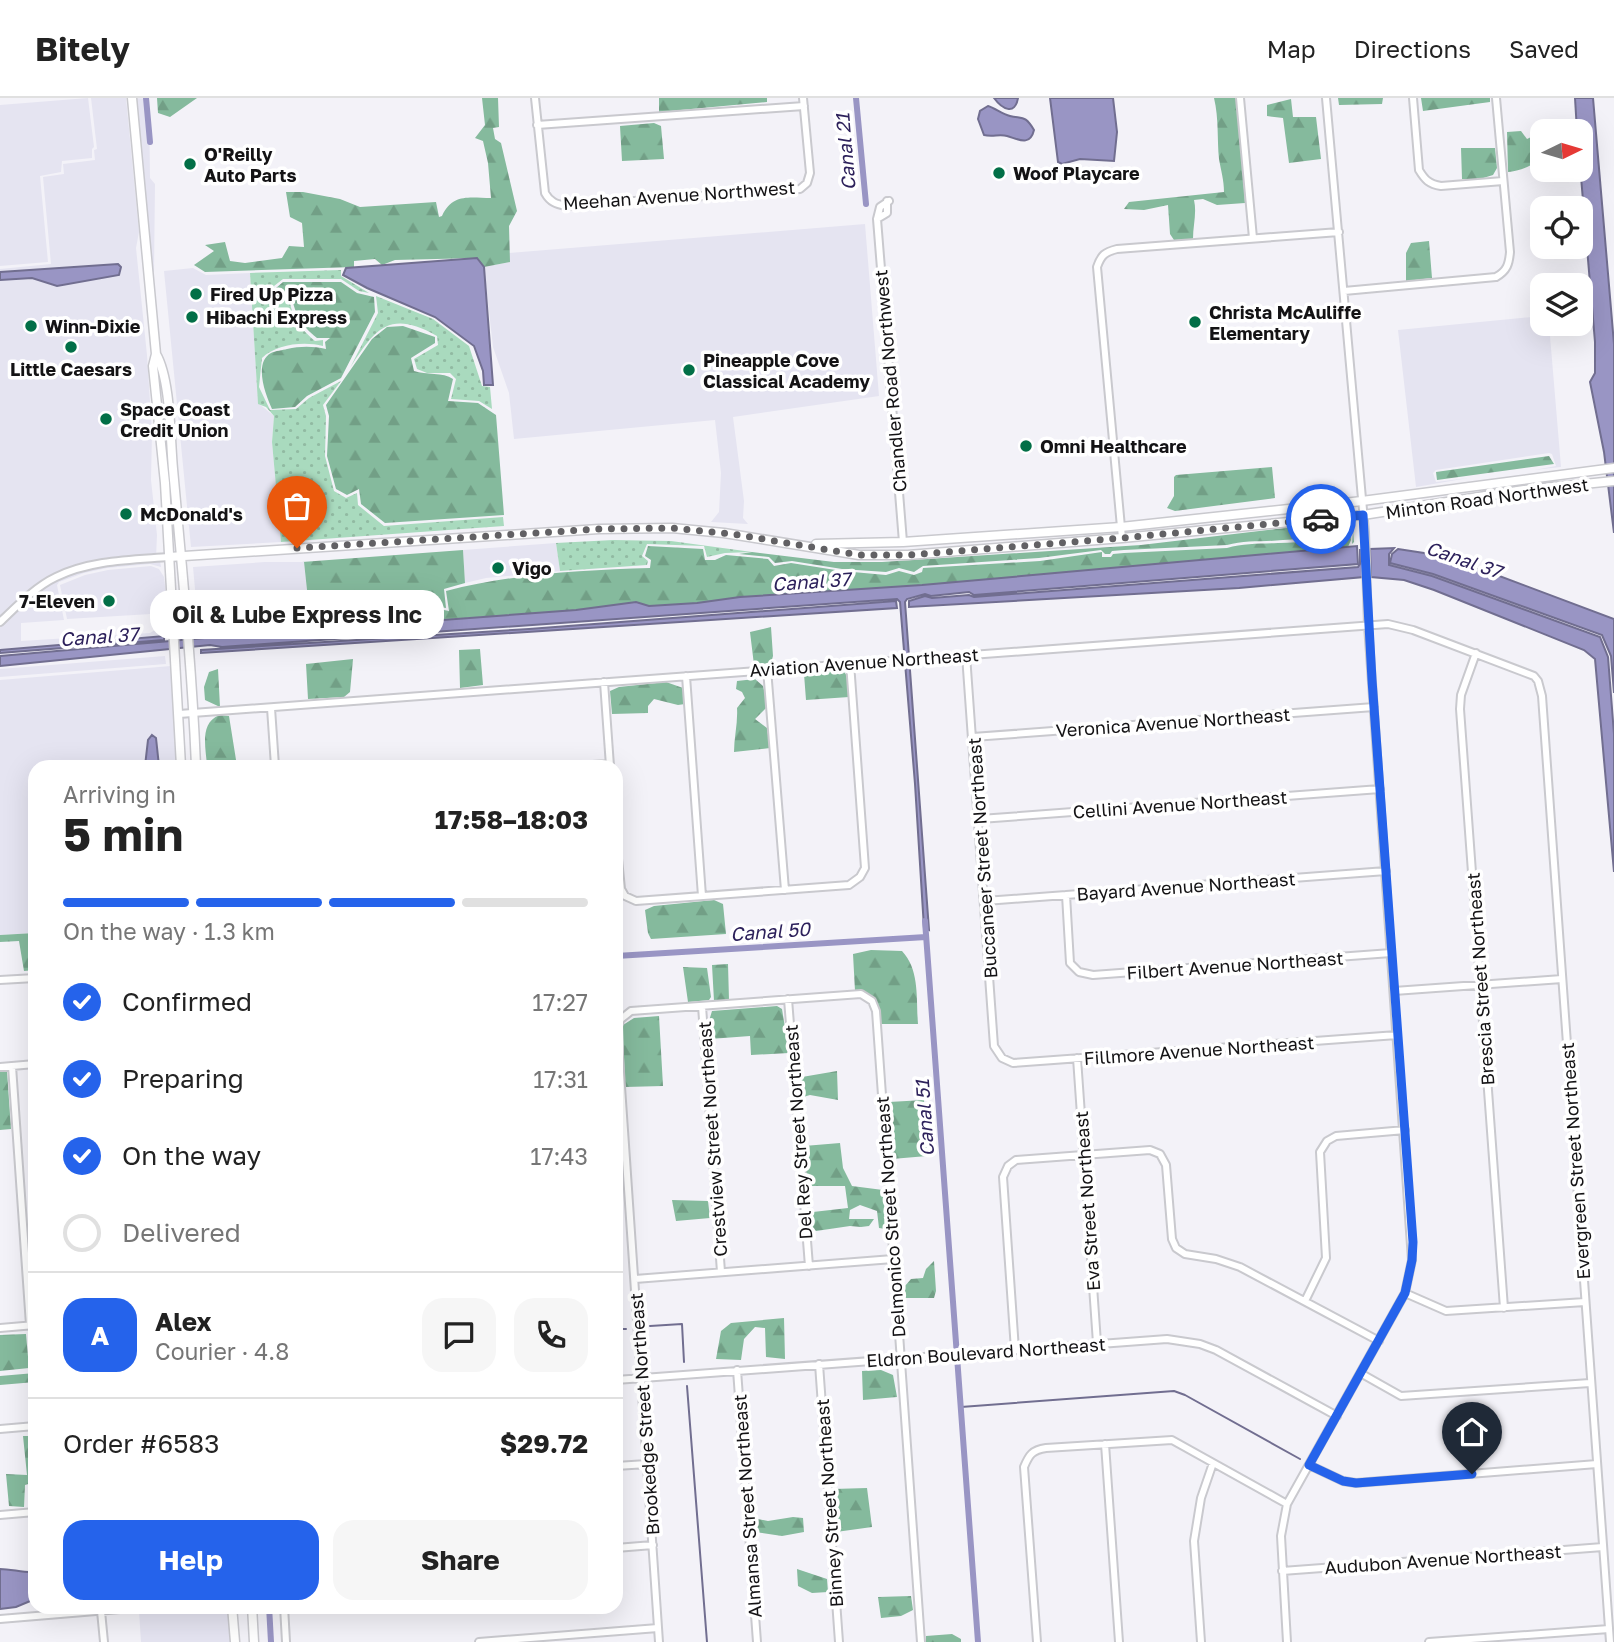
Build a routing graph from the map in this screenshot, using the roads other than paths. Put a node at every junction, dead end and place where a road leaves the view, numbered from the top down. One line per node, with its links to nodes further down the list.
1 (132, 98): 14 (main road)
2 (535, 98): 8 (street)
3 (1240, 98): 12 (street)
4 (1326, 98): 11 (street)
5 (1413, 98): 9 (street)
6 (1496, 98): 9 (street)
7 (803, 102): 8 (street); 8 (street, Meehan Avenue Northwest)
8 (537, 125)
9 (1503, 181): 13 (street)
10 (888, 201): 22 (street, Chandler Road Northwest)
11 (1339, 232): 12 (street); 13 (street)
12 (1253, 238): 19 (street)
13 (1345, 291): 17 (street)
14 (156, 354): 23 (main road); 24 (main road)
15 (1614, 468): 17 (main road, Minton Road Northwest)
16 (1614, 481): 18 (main road, Minton Road Northwest)
17 (1362, 501): 18 (street); 19 (main road, Minton Road Northwest)
18 (1363, 515): 20 (main road, Minton Road Northwest); 26 (street)
19 (1121, 527): 20 (street); 22 (main road, Minton Road Northwest)
20 (1122, 538): 21 (main road, Minton Road Northwest)
21 (775, 542): 22 (main road, Minton Road Northwest); 23 (main road, Minton Road Northwest)
22 (903, 542)
23 (181, 556): 24 (main road, Minton Road Northwest); 36 (main road)
24 (169, 557): 25 (street); 37 (main road)
25 (0, 622)
26 (1368, 625): 27 (street, Aviation Avenue Northeast); 28 (street, Aviation Avenue Northeast); 34 (street)
27 (1476, 653): 32 (street, Aviation Avenue Northeast); 55 (street, Brescia Street Northeast)
28 (967, 655): 29 (street, Aviation Avenue Northeast); 38 (street, Buccaneer Street Northeast)
29 (850, 663): 30 (street, Aviation Avenue Northeast); 46 (street)
30 (767, 669): 31 (street, Aviation Avenue Northeast); 46 (street)
31 (686, 676): 33 (street, Aviation Avenue Northeast); 49 (street)
32 (1538, 681): 53 (street, Evergreen Street Northeast)
33 (604, 682): 35 (street, Aviation Avenue Northeast); 42 (street)
34 (1374, 707): 38 (street, Veronica Avenue Northeast); 43 (street)
35 (271, 708): 36 (street, Aviation Avenue Northeast); 41 (street)
36 (194, 713): 37 (street, Aviation Avenue Northeast); 40 (main road)
37 (179, 714): 39 (main road)
38 (973, 737): 44 (street, Buccaneer Street Northeast)
39 (181, 760)
40 (197, 760)
41 (275, 760)
42 (610, 760)
43 (1380, 789): 44 (street, Cellini Avenue Northeast); 45 (street)
44 (979, 819): 50 (street, Buccaneer Street Northeast)
45 (1386, 871): 48 (street, Bayard Avenue Northeast); 51 (street)
46 (785, 890): 49 (street)
47 (623, 893): 49 (street)
48 (1066, 895): 50 (street, Bayard Avenue Northeast); 51 (street, Filbert Avenue Northeast)
49 (702, 897)
50 (985, 901): 61 (street, Buccaneer Street Northeast)
51 (1391, 953): 56 (street)
52 (28, 978): 54 (street)
53 (1562, 979): 55 (street); 76 (street, Evergreen Street Northeast)
54 (0, 980)
55 (1480, 985): 56 (street); 77 (street, Brescia Street Northeast)
56 (1394, 991): 60 (street)
57 (788, 999): 58 (street); 69 (street, Delmonico Street Northeast); 71 (street, Del Rey Street Northeast)
58 (702, 1006): 59 (street, Brookedge Street Northeast); 72 (street, Crestview Street Northeast)
59 (623, 1018)
60 (1397, 1035): 62 (street, Fillmore Avenue Northeast); 67 (street)
61 (1002, 1058): 62 (street, Fillmore Avenue Northeast)
62 (1077, 1058): 68 (street, Eva Street Northeast)
63 (28, 1065): 64 (street)
64 (12, 1066): 65 (street); 70 (street)
65 (0, 1067)
66 (623, 1112): 73 (street, Brookedge Street Northeast)
67 (1405, 1130): 74 (street); 75 (street)
68 (1084, 1154): 75 (street); 81 (street, Eva Street Northeast); 82 (street)
69 (893, 1259): 71 (street); 83 (street, Delmonico Street Northeast)
70 (28, 1263)
71 (809, 1266): 72 (street)
72 (722, 1272): 73 (street)
73 (635, 1279): 87 (street, Brookedge Street Northeast)
74 (1405, 1293): 77 (street); 80 (street)
75 (1305, 1301): 80 (street)
76 (1585, 1302): 77 (street); 89 (street, Evergreen Street Northeast)
77 (1504, 1308)
78 (28, 1325): 79 (street)
79 (0, 1328)
80 (1380, 1341): 86 (street)
81 (1097, 1343): 82 (street, Eldron Boulevard Northeast); 90 (street, Eldron Boulevard Northeast)
82 (1015, 1350): 83 (street, Eldron Boulevard Northeast)
83 (900, 1359): 84 (street, Eldron Boulevard Northeast); 122 (street, Delmonico Street Northeast)
84 (819, 1364): 85 (street, Eldron Boulevard Northeast); 121 (street, Binney Street Northeast)
85 (737, 1370): 87 (street, Eldron Boulevard Northeast); 120 (street, Almansa Street Northeast)
86 (1362, 1374): 89 (street); 90 (street)
87 (642, 1378): 88 (street, Eldron Boulevard Northeast); 95 (street, Brookedge Street Northeast)
88 (623, 1379)
89 (1590, 1383): 96 (street, Evergreen Street Northeast)
90 (1337, 1416): 97 (street)
91 (28, 1427): 92 (street)
92 (0, 1429)
93 (1105, 1444): 94 (street); 123 (street); 124 (street)
94 (1213, 1463): 99 (street); 125 (street)
95 (647, 1464): 98 (street); 102 (street, Brookedge Street Northeast)
96 (1597, 1464): 97 (street); 104 (street, Evergreen Street Northeast)
97 (1309, 1465): 99 (street)
98 (623, 1466)
99 (1287, 1504): 105 (street)
100 (28, 1513): 101 (street)
101 (0, 1515)
102 (653, 1545): 103 (street); 112 (street, Brookedge Street Northeast)
103 (623, 1547)
104 (1603, 1547): 105 (street, Audubon Avenue Northeast); 113 (street, Evergreen Street Northeast)
105 (1282, 1571): 126 (street)
106 (63, 1614): 111 (street)
107 (101, 1614): 114 (street)
108 (233, 1614): 115 (main road)
109 (252, 1614): 116 (main road)
110 (284, 1614): 117 (street)
111 (0, 1619)
112 (658, 1628): 118 (street); 119 (street, Brookedge Street Northeast)
113 (1609, 1629): 127 (street); 128 (street, Evergreen Street Northeast)
114 (104, 1642)
115 (235, 1642)
116 (254, 1642)
117 (286, 1642)
118 (479, 1642)
119 (659, 1642)
120 (757, 1642)
121 (839, 1642)
122 (921, 1642)
123 (1037, 1642)
124 (1119, 1642)
125 (1202, 1642)
126 (1287, 1642)
127 (1429, 1642)
128 (1610, 1642)

